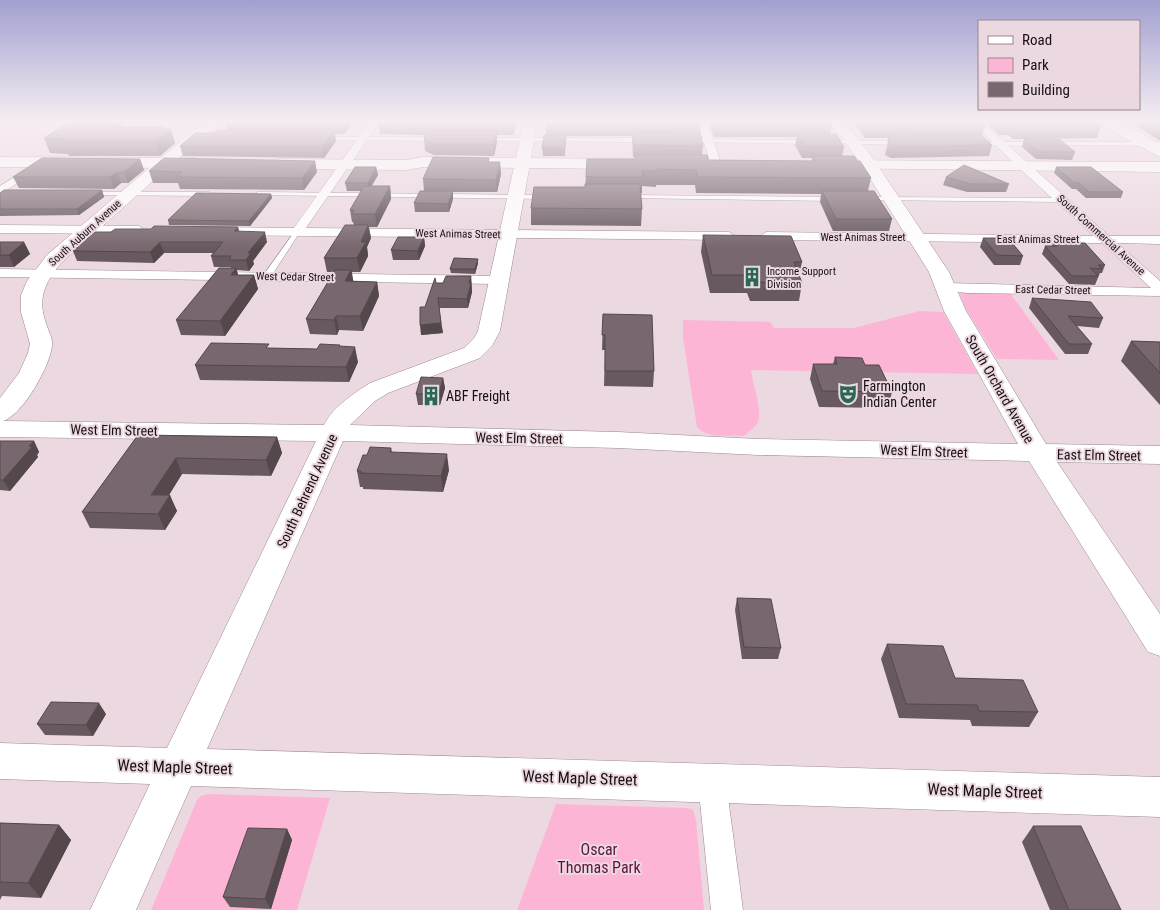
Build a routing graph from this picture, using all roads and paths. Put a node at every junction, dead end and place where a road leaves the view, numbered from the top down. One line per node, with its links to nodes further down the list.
1 (42, 163): 18 (street)
2 (165, 163): 20 (street, South Auburn Avenue)
3 (716, 163): 11 (street)
4 (868, 163): 15 (street, South Orchard Avenue)
5 (1020, 163): 16 (street, South Commercial Avenue)
6 (266, 164): 7 (street)
7 (344, 164): 8 (street); 23 (street)
8 (522, 166): 9 (street); 24 (street, South Behrend Avenue)
9 (639, 167)
10 (698, 167): 11 (street)
11 (717, 167): 13 (street)
12 (1160, 167): 16 (street)
13 (734, 168)
14 (813, 168): 15 (street)
15 (871, 169): 16 (street); 29 (street, South Orchard Avenue)
16 (1027, 170): 17 (street); 30 (street, South Commercial Avenue)
17 (1160, 174)
18 (4, 192)
19 (80, 193): 20 (lane)
20 (130, 193): 21 (lane); 32 (street, South Auburn Avenue)
21 (216, 194)
22 (255, 194): 23 (lane)
23 (323, 194): 24 (lane); 35 (street)
24 (515, 197): 25 (lane); 36 (street, South Behrend Avenue)
25 (554, 197)
26 (624, 197): 27 (lane)
27 (841, 199)
28 (861, 199): 29 (lane)
29 (890, 199): 30 (lane); 37 (street, South Orchard Avenue)
30 (1062, 200): 38 (street, South Commercial Avenue)
31 (0, 229): 32 (street)
32 (87, 229): 33 (street); 41 (street, South Auburn Avenue)
33 (147, 230)
34 (197, 230): 35 (street, West Animas Street)
35 (297, 232): 36 (street, West Animas Street); 42 (lane)
36 (507, 234): 37 (street, West Animas Street); 43 (street, South Behrend Avenue)
37 (917, 238): 38 (street, East Animas Street); 44 (street, South Orchard Avenue)
38 (1106, 239): 39 (street, East Animas Street); 45 (street, South Commercial Avenue)
39 (1160, 240)
40 (0, 273): 41 (street, West Cedar Street)
41 (41, 274): 42 (street, West Cedar Street); 47 (street, South Auburn Avenue)
42 (267, 276): 43 (street, West Cedar Street)
43 (499, 280): 49 (street, South Behrend Avenue)
44 (946, 287): 46 (street, East Cedar Street); 50 (street, South Orchard Avenue)
45 (1160, 288)
46 (1160, 292)
47 (0, 414)
48 (0, 429): 49 (street, West Elm Street)
49 (333, 433): 50 (street, West Elm Street); 54 (street, South Behrend Avenue)
50 (1038, 454): 51 (street, East Elm Street); 52 (street, South Orchard Avenue)
51 (1160, 455)
52 (1160, 642)
53 (0, 761): 54 (street, West Maple Street)
54 (178, 767): 55 (street, West Maple Street); 57 (street, South Behrend Avenue)
55 (712, 782): 56 (street, West Maple Street); 58 (street)
56 (1160, 797)
57 (113, 910)
58 (726, 910)

